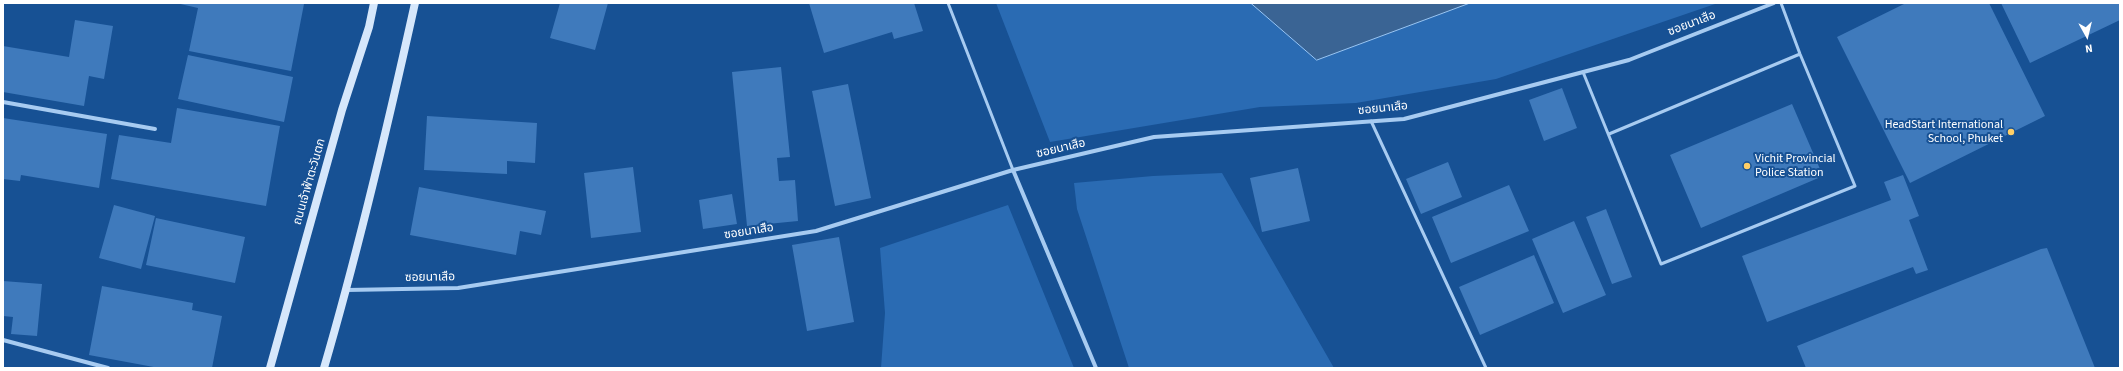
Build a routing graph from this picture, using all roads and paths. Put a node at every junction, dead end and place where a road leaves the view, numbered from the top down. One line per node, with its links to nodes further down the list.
1 (374, 3): 16 (main road, ถนนเจ้าฟ้าตะวันตก)
2 (415, 3): 13 (main road)
3 (948, 3): 12 (lane)
4 (1774, 3): 7 (street, ซอยนาเสือ)
5 (1781, 3): 6 (lane)
6 (1800, 54): 11 (lane); 11 (lane)
7 (1583, 72): 9 (street, ซอยนาเสือ); 11 (lane)
8 (3, 102): 10 (street)
9 (1371, 121): 12 (street, ซอยนาเสือ); 19 (lane)
10 (155, 129)
11 (1609, 134)
12 (1013, 170): 13 (street, ซอยนาเสือ); 18 (street)
13 (347, 290): 17 (main road)
14 (3, 340): 15 (street)
15 (108, 368)
16 (270, 368)
17 (324, 368)
18 (1096, 368)
19 (1486, 368)

